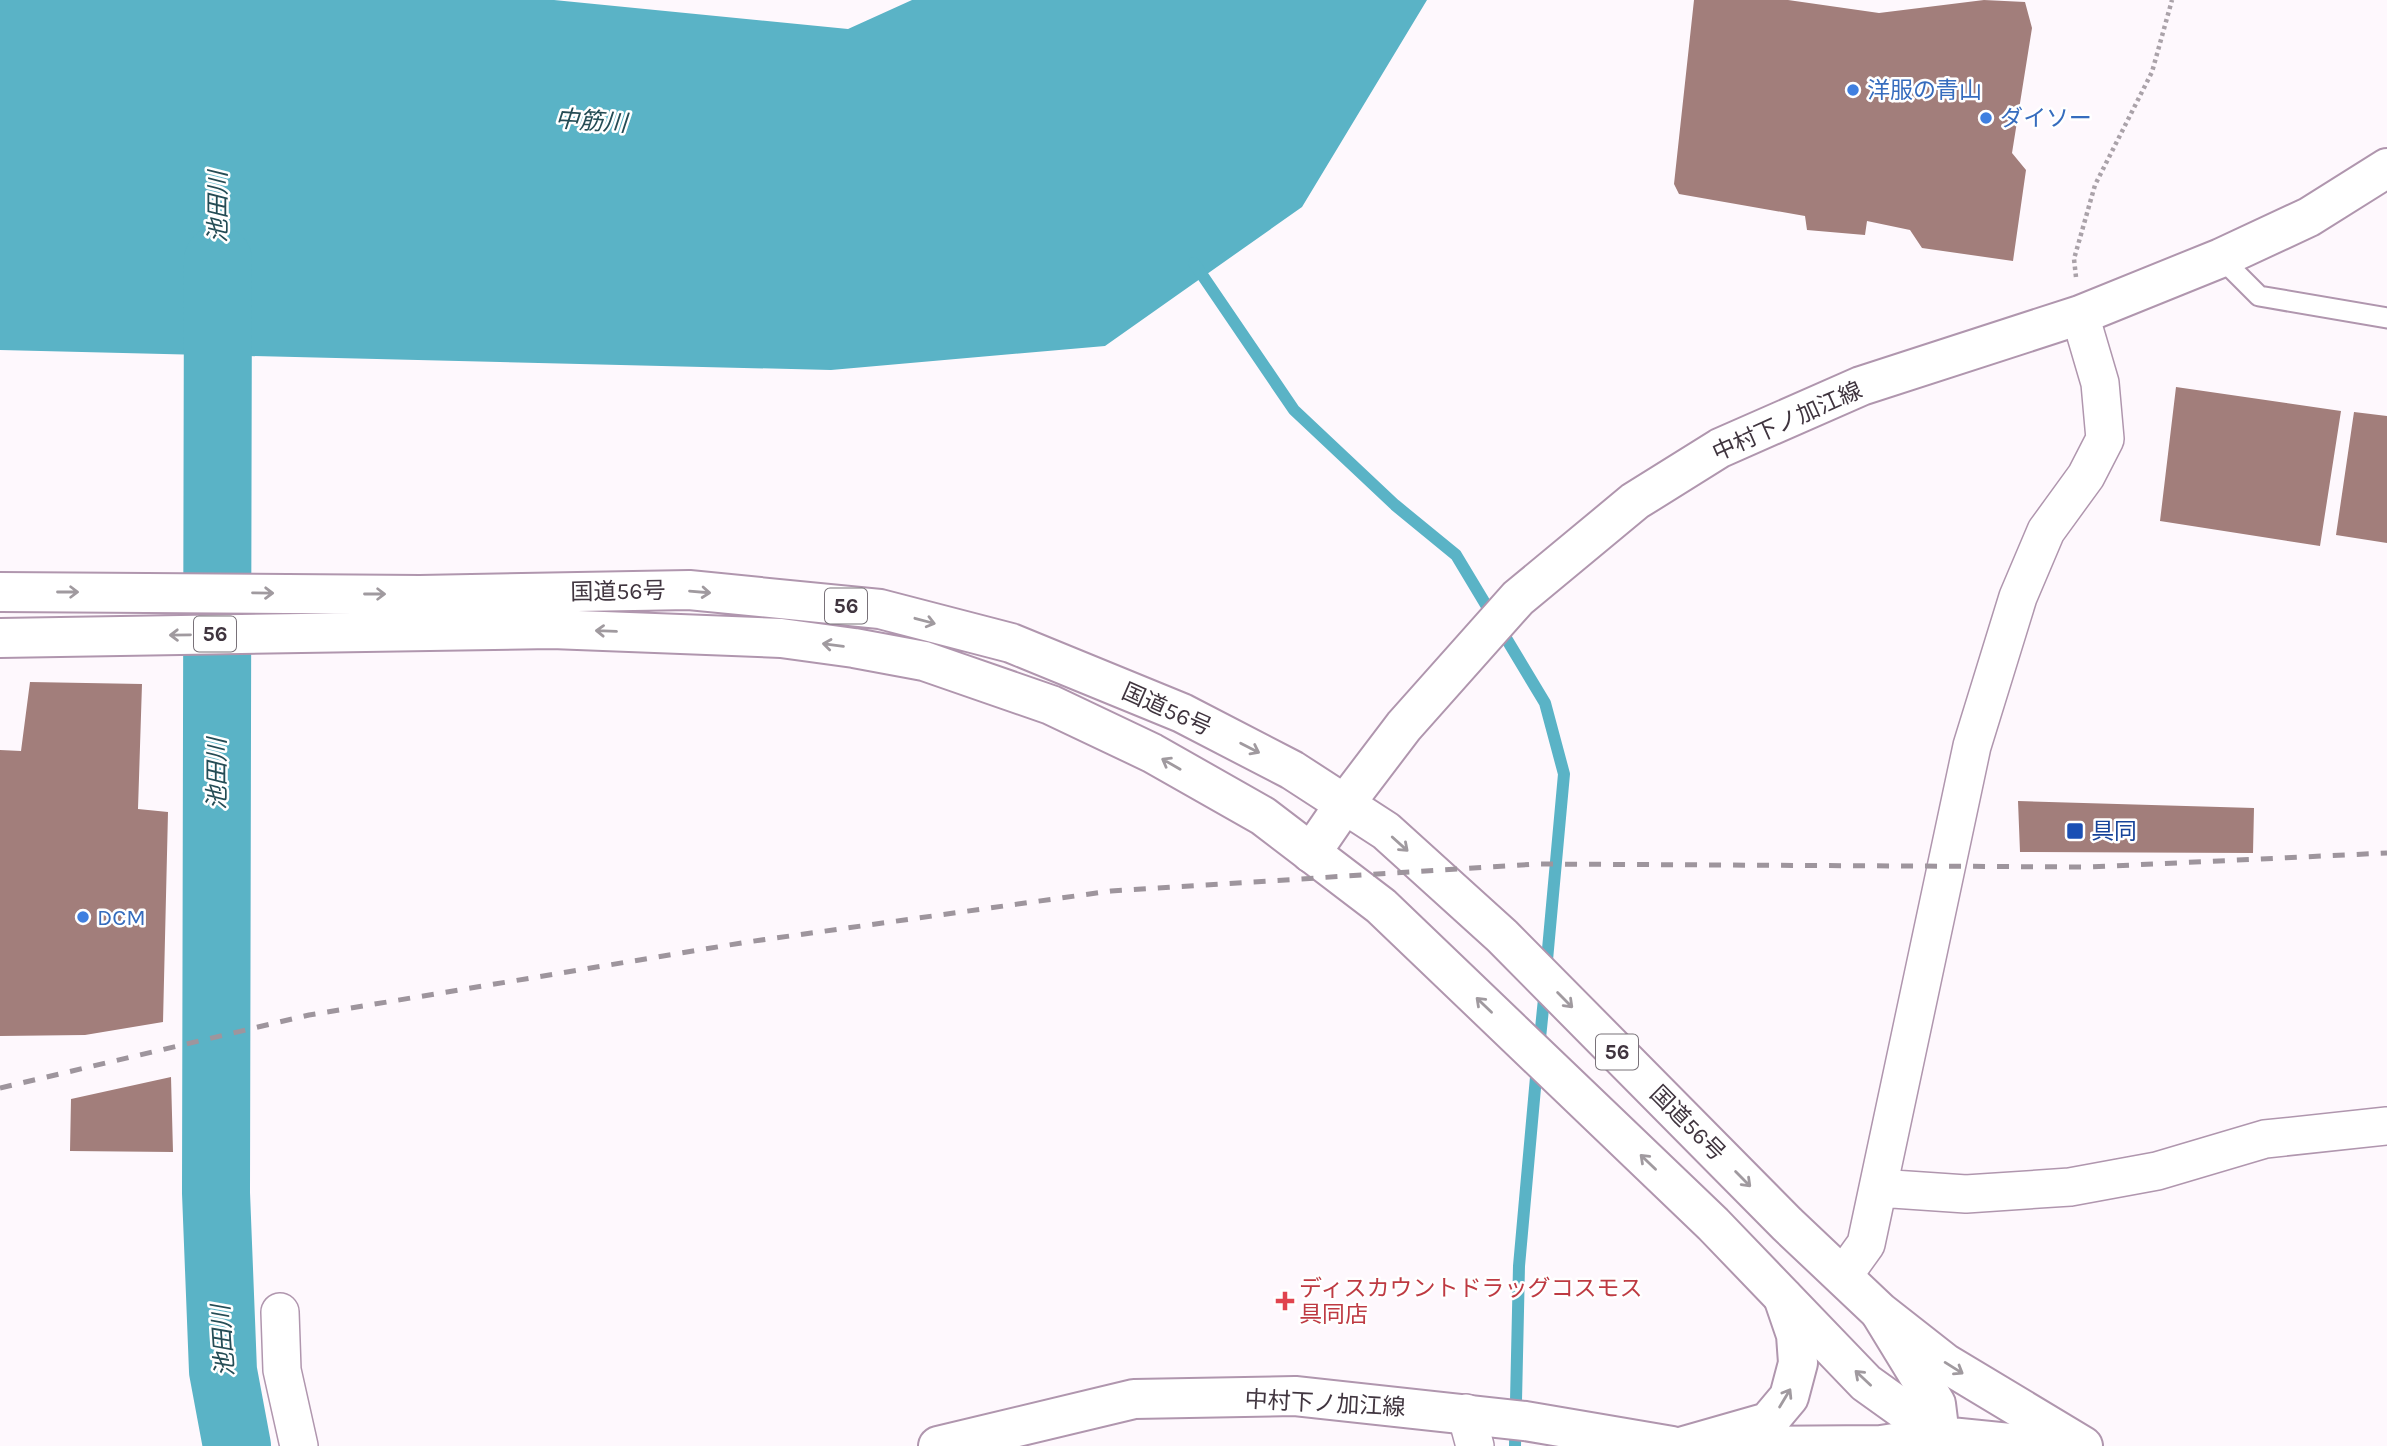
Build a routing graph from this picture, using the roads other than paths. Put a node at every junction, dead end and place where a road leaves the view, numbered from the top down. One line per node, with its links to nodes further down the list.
1 (2387, 168): 2 (main road, 中村下ノ加江線)
2 (2221, 258): 3 (main road, 中村下ノ加江線); 4 (lane)
3 (2080, 315): 7 (main road, 中村下ノ加江線); 10 (street)
4 (2387, 318)
5 (0, 592): 7 (main road, 国道56号 / 56, one-way to 7)
6 (0, 638): 8 (main road, 国道56号 / 56, one-way to 6)
7 (1344, 805): 8 (main road, 中村下ノ加江線); 11 (main road, 国道56号 / 56, one-way to 11)
8 (1311, 853): 12 (main road, 国道56号 / 56, one-way to 8)
9 (2387, 1126): 10 (street)
10 (1878, 1188): 11 (street)
11 (1843, 1276): 14 (main road, 国道56号 / 56)
12 (1783, 1297): 16 (main road, 国道56号 / 56, one-way to 12); 20 (main road, one-way to 12)
13 (280, 1312): 17 (street)
14 (1880, 1312): 16 (main road); 23 (main road, 国道56号 / 56, one-way to 23)
15 (1471, 1430): 18 (main road, 中村下ノ加江線); 19 (main road, 中村下ノ加江線)
16 (1944, 1443): 21 (main road); 22 (main road)
17 (299, 1446)
18 (938, 1446)
19 (1672, 1446)
20 (1684, 1446)
21 (1733, 1446)
22 (2040, 1446)
23 (2083, 1446)

